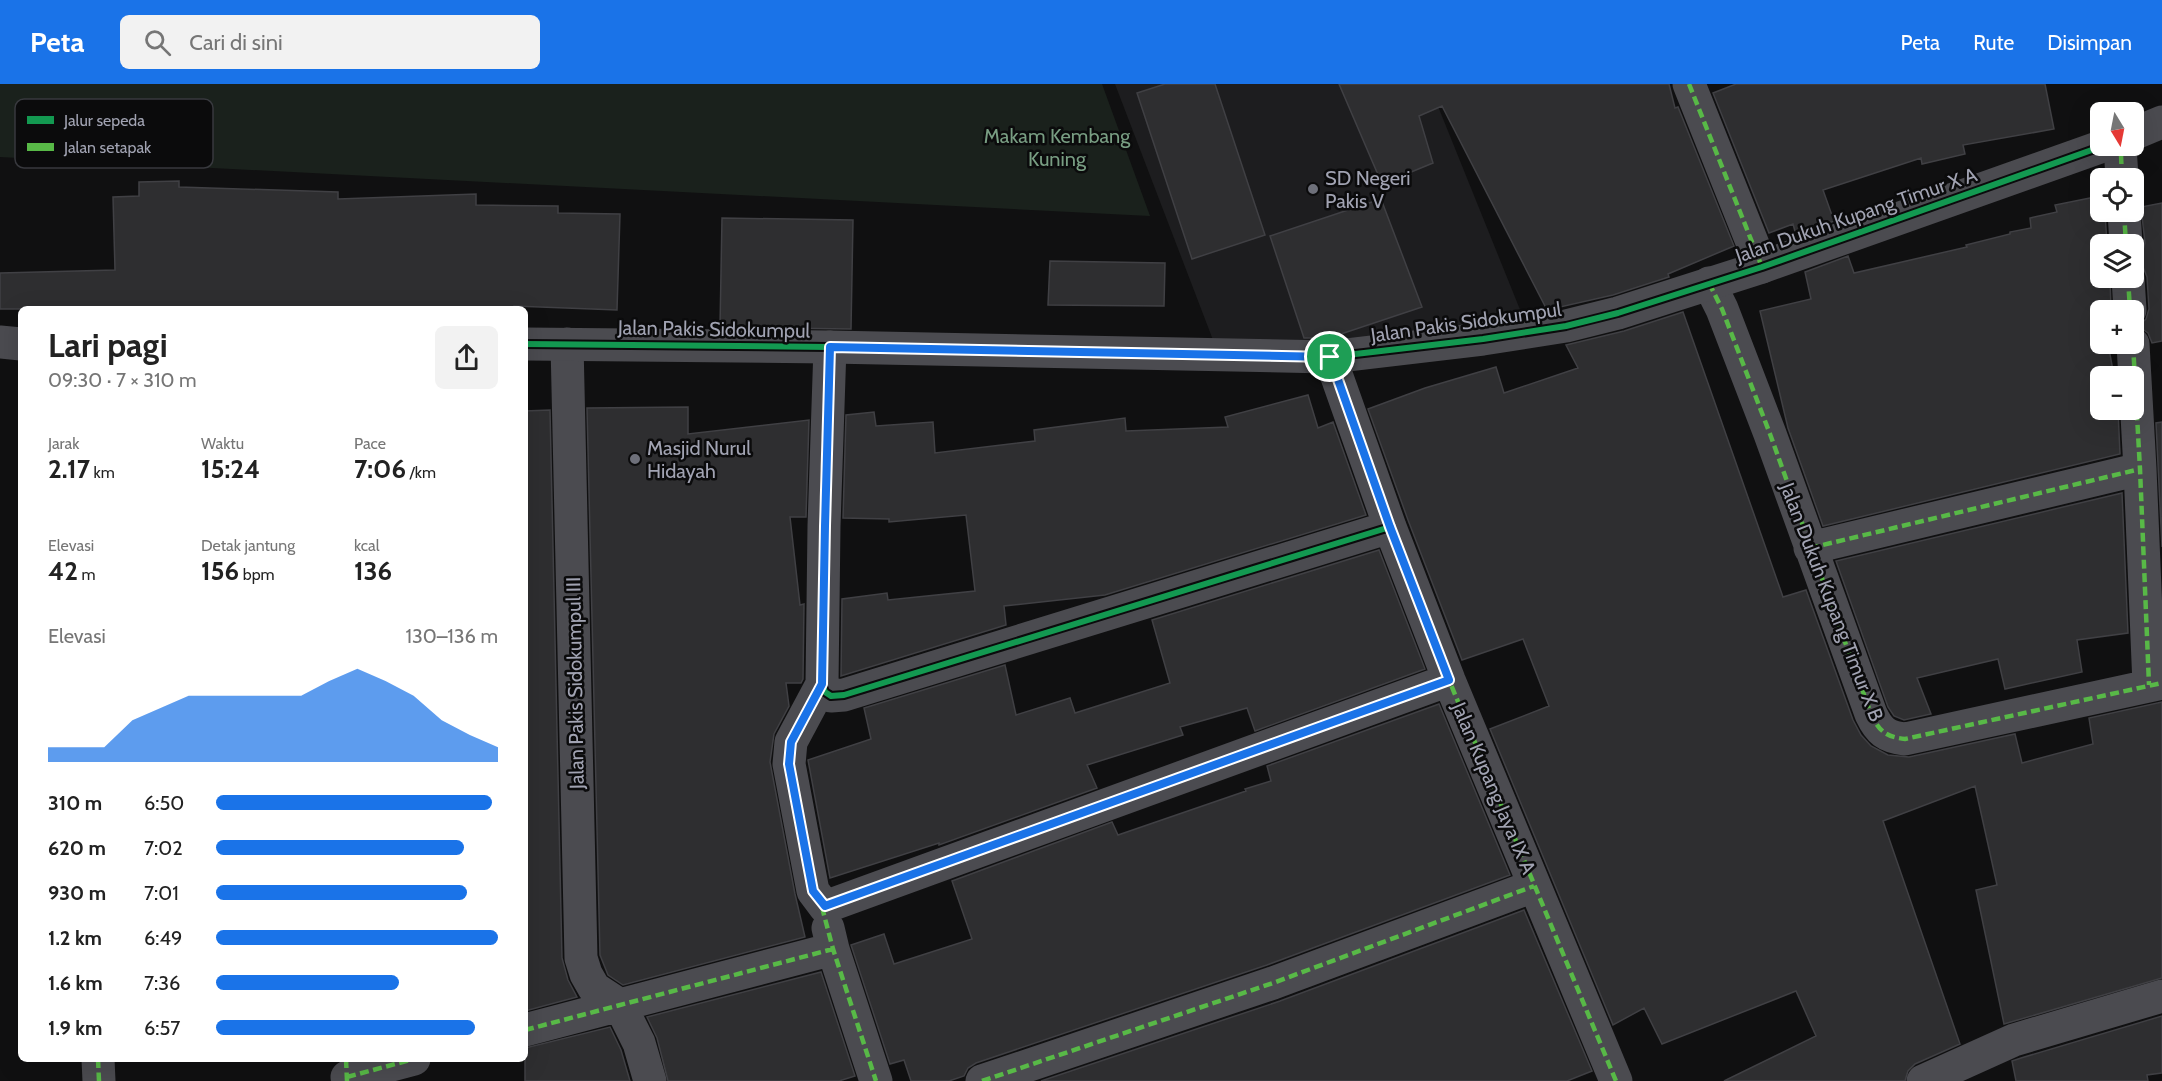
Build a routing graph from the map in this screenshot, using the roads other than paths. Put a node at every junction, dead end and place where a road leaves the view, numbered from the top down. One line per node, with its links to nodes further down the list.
1 (1689, 84): 5 (street)
2 (2162, 122): 3 (street)
3 (2144, 129)
4 (2090, 151): 5 (street, Jalan Dukuh Kupang Timur X A)
5 (1762, 267): 6 (street, Jalan Dukuh Kupang Timur X A)
6 (1709, 283): 7 (street, Jalan Dukuh Kupang Timur X A); 17 (street, Jalan Dukuh Kupang Timur X B)
7 (1618, 313): 14 (street, Jalan Pakis Sidokumpul)
8 (0, 342): 9 (street)
9 (18, 344)
10 (528, 344): 11 (street, Jalan Pakis Sidokumpul)
11 (567, 344): 12 (street, Jalan Pakis Sidokumpul); 25 (street, Jalan Pakis Sidokumpul III)
12 (830, 347): 14 (street, Jalan Pakis Sidokumpul); 19 (street)
13 (2134, 354): 15 (street, Jalan Dukuh Kupang Timur X B)
14 (1330, 357): 16 (street, Jalan Kupang Jaya IX A)
15 (2140, 470): 17 (street); 20 (street, Jalan Dukuh Kupang Timur X B)
16 (1390, 527): 18 (street, Jalan Kupang Jaya IX A); 19 (street)
17 (1810, 548): 20 (street, Jalan Dukuh Kupang Timur X B)
18 (1449, 680): 21 (street, Jalan Kupang Jaya IX A); 22 (street)
19 (822, 684): 22 (street)
20 (2155, 684)
21 (1534, 885): 30 (street, Jalan Kupang Jaya IX A); 34 (street)
22 (825, 906): 23 (street)
23 (832, 949): 25 (street); 33 (street)
24 (2162, 996): 35 (street)
25 (620, 1005): 26 (street); 32 (street)
26 (528, 1029)
27 (98, 1062): 31 (street)
28 (399, 1062): 29 (street)
29 (347, 1072)
30 (1612, 1080)
31 (99, 1081)
32 (650, 1081)
33 (876, 1081)
34 (982, 1081)
35 (1923, 1081)

